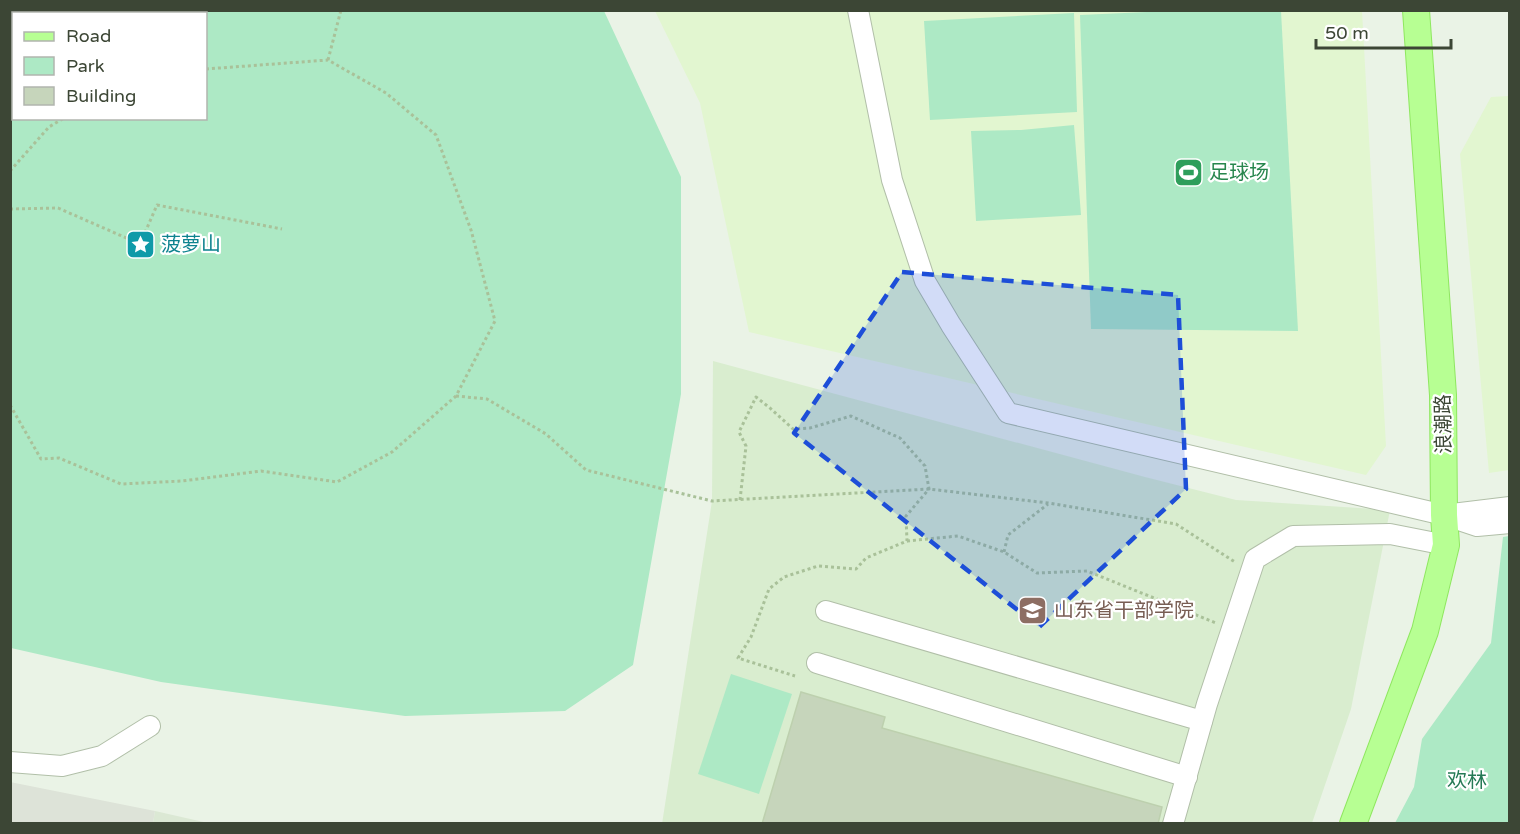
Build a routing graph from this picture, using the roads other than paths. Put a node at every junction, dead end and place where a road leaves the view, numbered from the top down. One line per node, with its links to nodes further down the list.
1 (858, 10): 4 (street)
2 (1416, 10): 4 (main road, 浪潮路)
3 (1509, 507): 4 (street)
4 (1444, 515): 5 (street); 6 (main road, 浪潮路)
5 (1509, 523)
6 (1446, 545): 9 (street); 14 (main road, 浪潮路)
7 (826, 611): 9 (street)
8 (817, 663): 12 (street)
9 (1202, 721): 12 (street)
10 (150, 726): 11 (street)
11 (10, 762)
12 (1186, 777): 13 (street)
13 (1173, 824)
14 (1353, 824)

